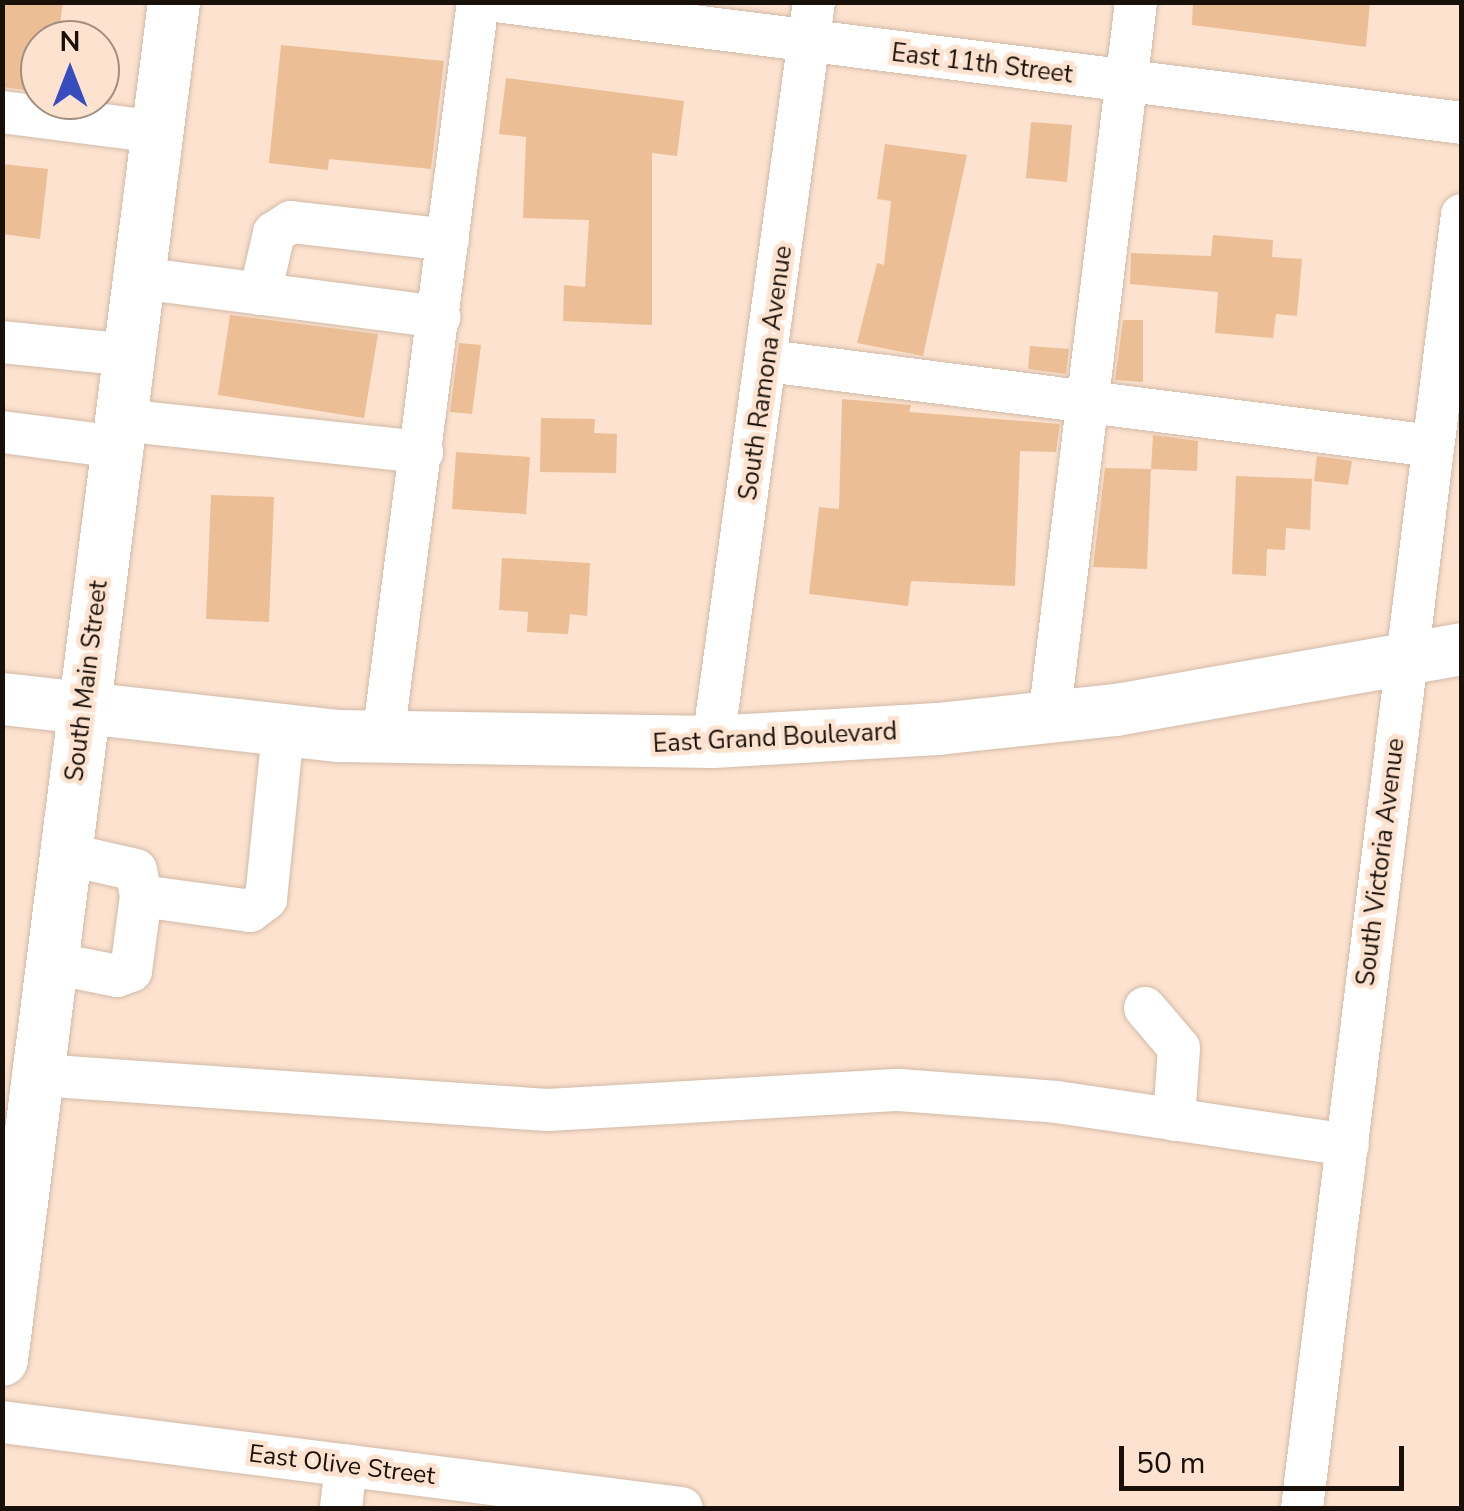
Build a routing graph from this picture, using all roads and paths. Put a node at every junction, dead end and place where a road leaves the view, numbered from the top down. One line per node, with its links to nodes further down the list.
1 (174, 2): 9 (main road, South Main Street)
2 (478, 2): 11 (street)
3 (503, 2): 5 (street, East 11th Street)
4 (1136, 2): 6 (street)
5 (812, 22): 6 (street, East 11th Street); 17 (street, South Ramona Avenue)
6 (1126, 82): 8 (street, East 11th Street); 18 (street)
7 (2, 112): 9 (street)
8 (1462, 123)
9 (158, 132): 12 (main road, South Main Street)
10 (1462, 215): 21 (street, South Victoria Avenue)
11 (448, 240): 13 (street); 14 (street)
12 (138, 278): 13 (street); 16 (main road, South Main Street)
13 (260, 294): 14 (street)
14 (439, 317): 22 (street)
15 (2, 342): 16 (street)
16 (129, 355): 20 (main road, South Main Street)
17 (768, 361): 18 (street); 30 (street, South Ramona Avenue)
18 (1084, 402): 21 (street); 27 (street)
19 (2, 432): 20 (street)
20 (119, 434): 22 (street); 26 (main road, South Main Street)
21 (1432, 446): 24 (street, South Victoria Avenue)
22 (422, 452): 29 (street)
23 (1462, 649): 24 (main road, East Grand Boulevard)
24 (1404, 662): 27 (main road, East Grand Boulevard); 37 (street, South Victoria Avenue)
25 (2, 699): 26 (main road, East Grand Boulevard)
26 (83, 710): 28 (main road, East Grand Boulevard); 31 (main road, South Main Street)
27 (1049, 718): 30 (main road, East Grand Boulevard)
28 (283, 732): 29 (main road, East Grand Boulevard); 32 (street)
29 (384, 738): 30 (main road, East Grand Boulevard)
30 (713, 742)
31 (66, 854): 32 (street); 33 (main road, South Main Street)
32 (141, 896): 33 (street)
33 (52, 963): 35 (main road, South Main Street)
34 (1145, 1008): 36 (street)
35 (38, 1075): 36 (street); 38 (main road, South Main Street)
36 (1174, 1120): 37 (street)
37 (1348, 1145): 43 (street, South Victoria Avenue)
38 (2, 1360)
39 (2, 1422): 40 (street, East Olive Street)
40 (346, 1465): 41 (street); 42 (street, East Olive Street)
41 (341, 1508)
42 (682, 1508)
43 (1302, 1508)

